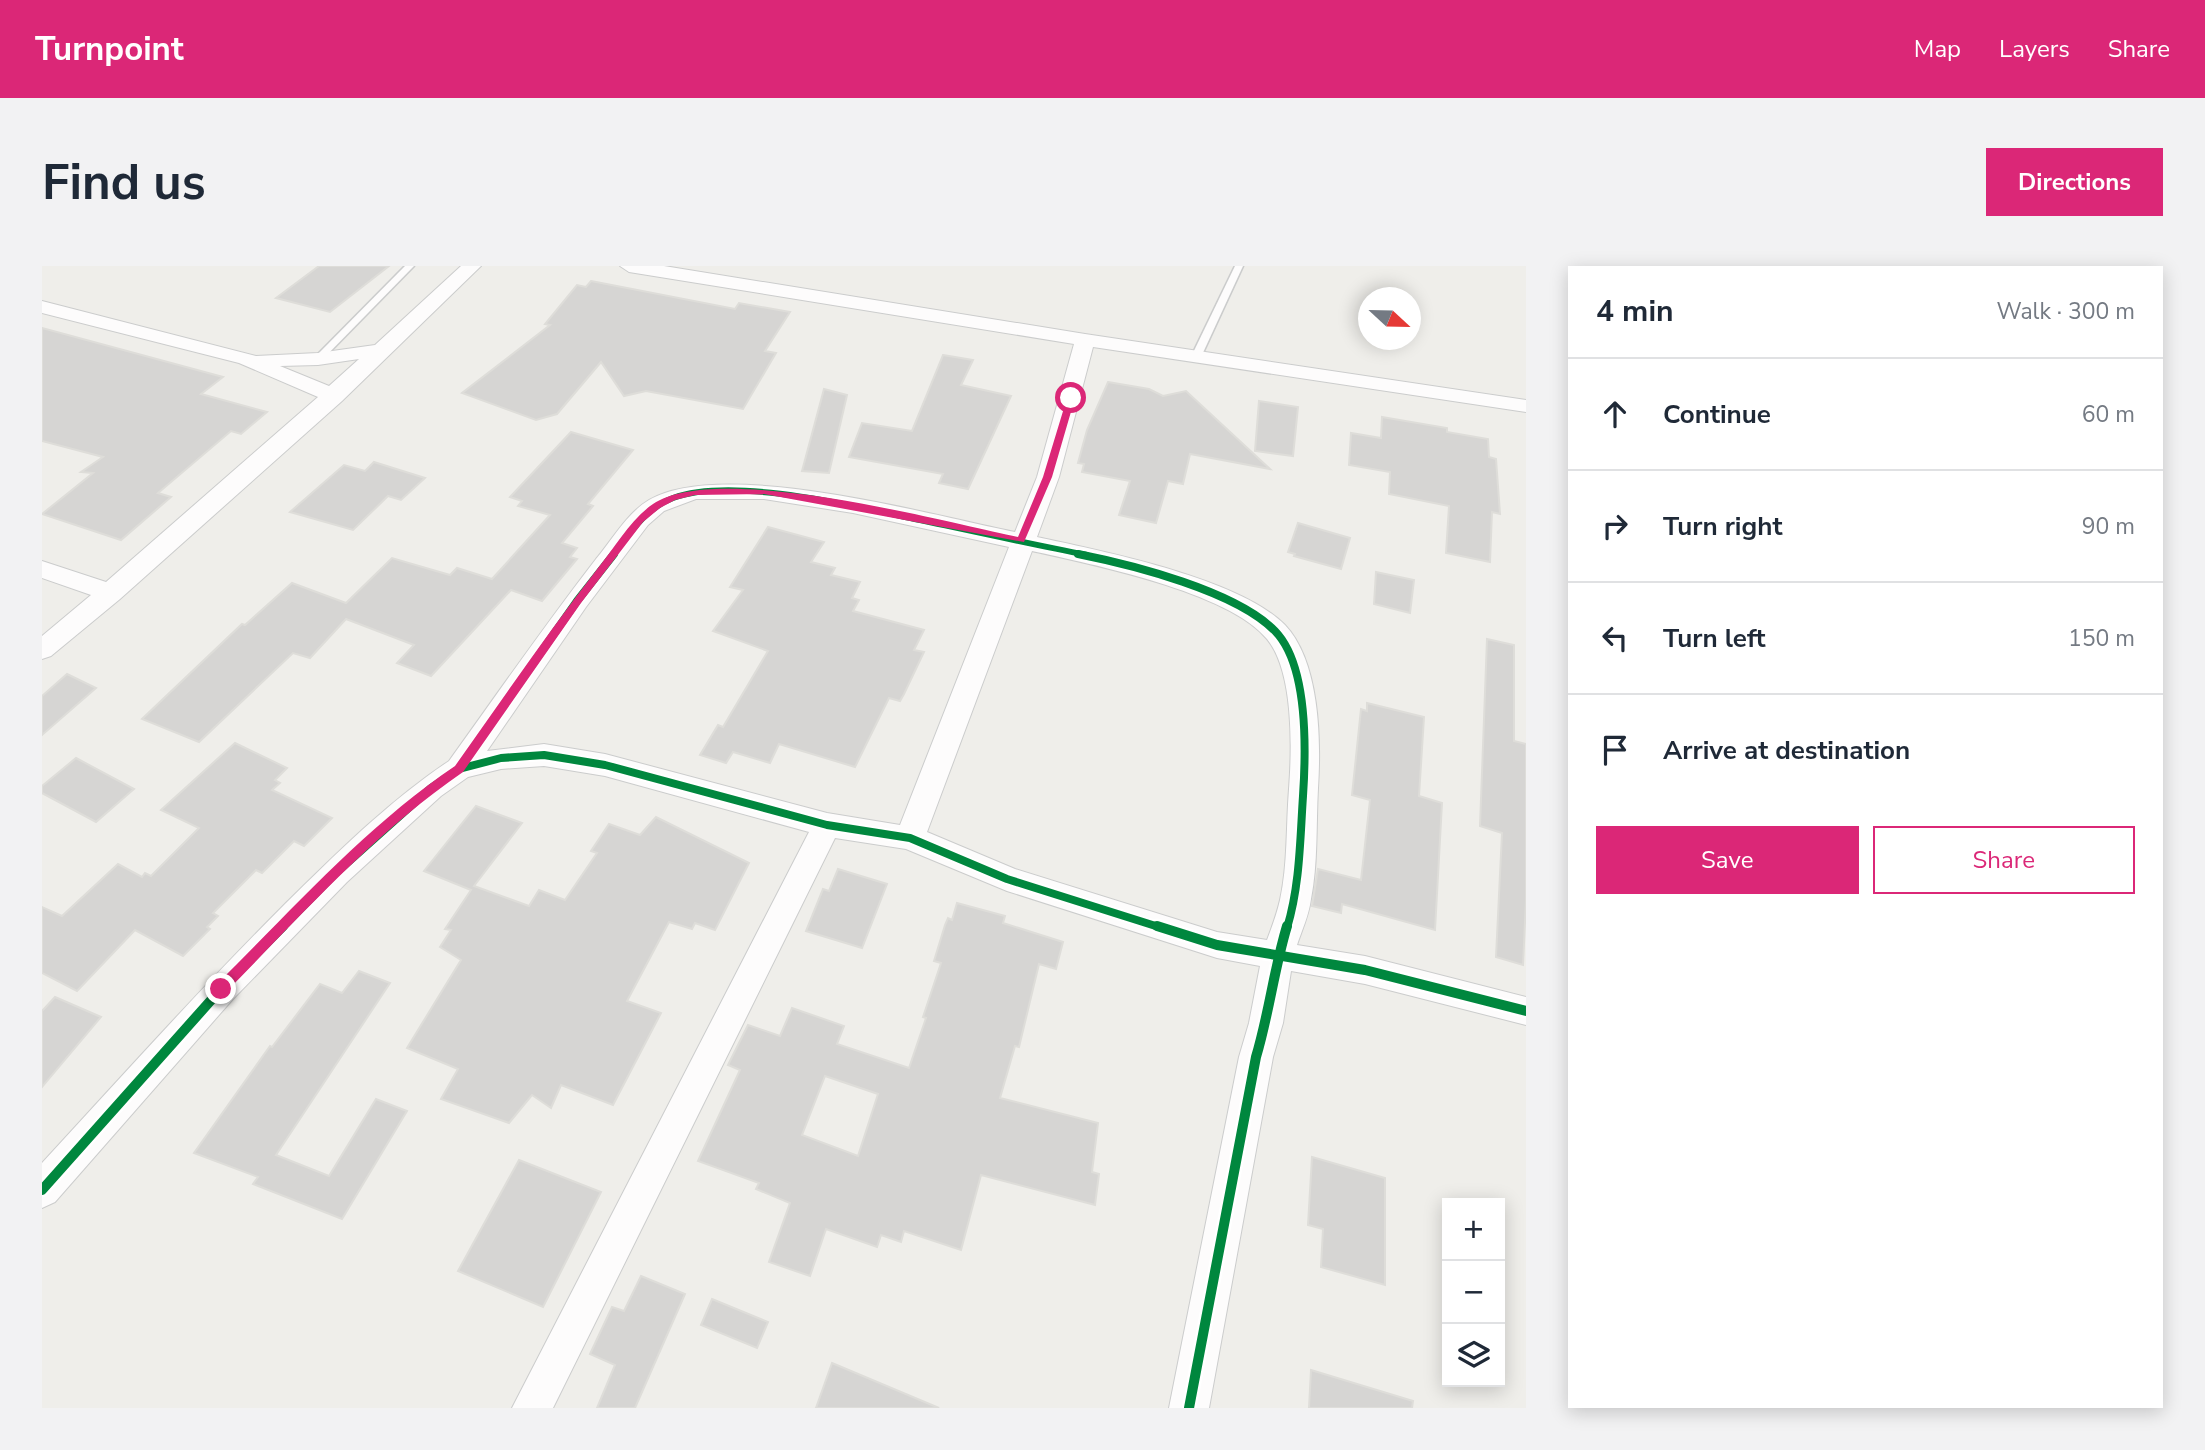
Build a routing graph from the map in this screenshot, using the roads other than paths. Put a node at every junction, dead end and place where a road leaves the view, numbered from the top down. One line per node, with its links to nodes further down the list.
1 (410, 266): 10 (lane)
2 (472, 266): 7 (street)
3 (629, 266): 6 (street)
4 (1239, 266): 8 (lane)
5 (42, 307): 9 (street)
6 (1085, 340): 8 (street); 13 (street)
7 (381, 350): 10 (street); 11 (street)
8 (1196, 357): 12 (street)
9 (246, 359): 10 (street); 11 (street)
10 (318, 359)
11 (334, 396): 15 (street)
12 (1526, 406)
13 (1021, 540): 17 (street); 19 (street); 20 (street)
14 (42, 569): 15 (street)
15 (111, 593): 16 (street)
16 (42, 650)
17 (459, 769): 18 (street); 22 (street)
18 (827, 825): 19 (street); 23 (street)
19 (910, 838): 20 (street)
20 (1278, 956): 21 (street); 24 (street)
21 (1526, 1011)
22 (42, 1190)
23 (532, 1408)
24 (1189, 1408)

